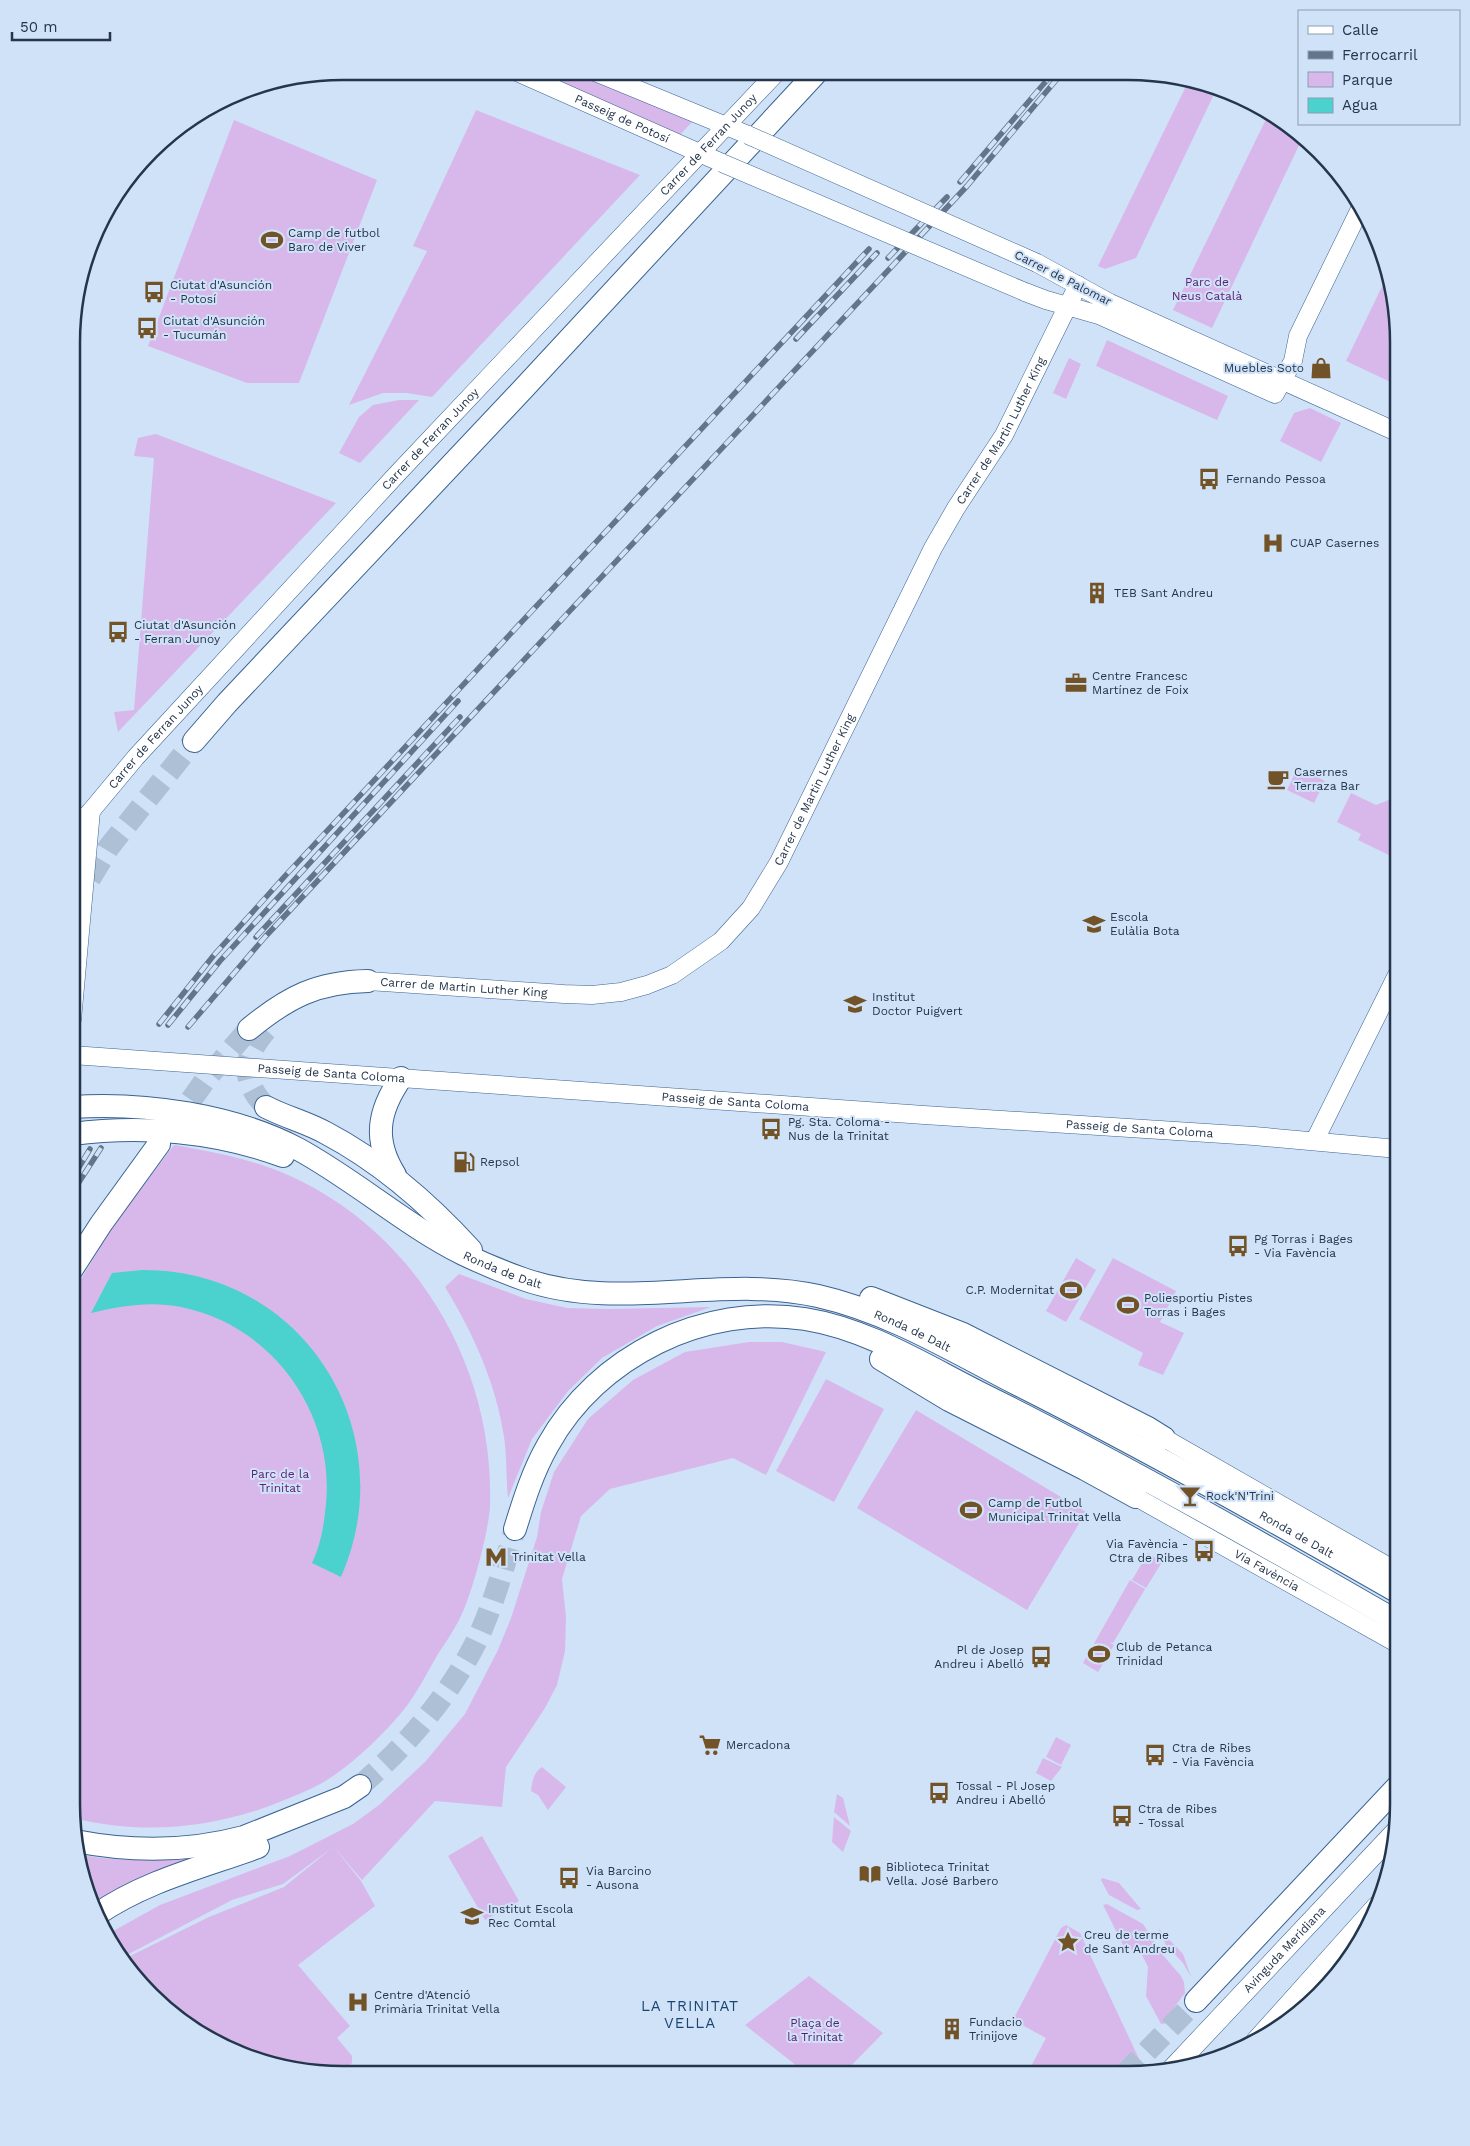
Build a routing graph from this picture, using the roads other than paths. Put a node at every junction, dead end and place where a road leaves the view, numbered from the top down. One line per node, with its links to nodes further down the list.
1 (535, 80): 6 (street, Passeig de Potosí)
2 (614, 80): 5 (street)
3 (770, 80): 5 (street, Carrer de Ferran Junoy)
4 (810, 80): 12 (highway)
5 (726, 127): 6 (street, Carrer de Ferran Junoy); 8 (street, Carrer de Palomar, bridge)
6 (700, 153): 9 (street, Carrer de Palomar, bridge); 13 (street, Carrer de Ferran Junoy)
7 (1357, 214): 10 (street)
8 (1078, 285): 9 (street, Carrer de Martin Luther King); 10 (street, Carrer de Palomar)
9 (1067, 305): 10 (street, Carrer de Palomar); 16 (street, Carrer de Martin Luther King)
10 (1279, 387): 11 (street, Carrer de Palomar)
11 (1390, 430)
12 (194, 741)
13 (91, 811): 14 (street, Carrer de Ferran Junoy); 15 (street)
14 (80, 822)
15 (80, 932)
16 (368, 981): 18 (highway)
17 (1390, 989): 28 (street)
18 (258, 1030)
19 (80, 1056): 20 (street, Passeig de Santa Coloma)
20 (402, 1078): 28 (street, Passeig de Santa Coloma); 30 (highway)
21 (266, 1106): 30 (highway)
22 (80, 1107): 23 (highway)
23 (204, 1117): 24 (highway); 31 (highway)
24 (80, 1124)
25 (80, 1134): 26 (highway)
26 (152, 1137): 27 (highway); 31 (highway); 33 (highway)
27 (80, 1139)
28 (1315, 1140): 29 (street, Passeig de Santa Coloma)
29 (1390, 1148)
30 (404, 1188): 32 (highway)
31 (387, 1206): 32 (highway, Ronda de Dalt)
32 (442, 1232): 34 (highway, Ronda de Dalt)
33 (80, 1257)
34 (724, 1288): 36 (highway); 40 (highway, Ronda de Dalt)
35 (765, 1317): 37 (highway); 38 (highway, Ronda de Dalt); 41 (highway, Ronda de Dalt)
36 (1164, 1438): 39 (street)
37 (1136, 1497): 42 (street, Via Favència)
38 (515, 1529)
39 (1390, 1567)
40 (1390, 1587)
41 (1390, 1617)
42 (1390, 1640)
43 (1390, 1795): 50 (highway)
44 (281, 1822): 45 (highway); 47 (highway); 48 (highway)
45 (81, 1829)
46 (1388, 1839): 52 (main road, Avinguda Meridiana)
47 (83, 1842)
48 (103, 1911)
49 (1361, 1924): 51 (main road)
50 (1196, 2001)
51 (1272, 2023)
52 (1180, 2061)

